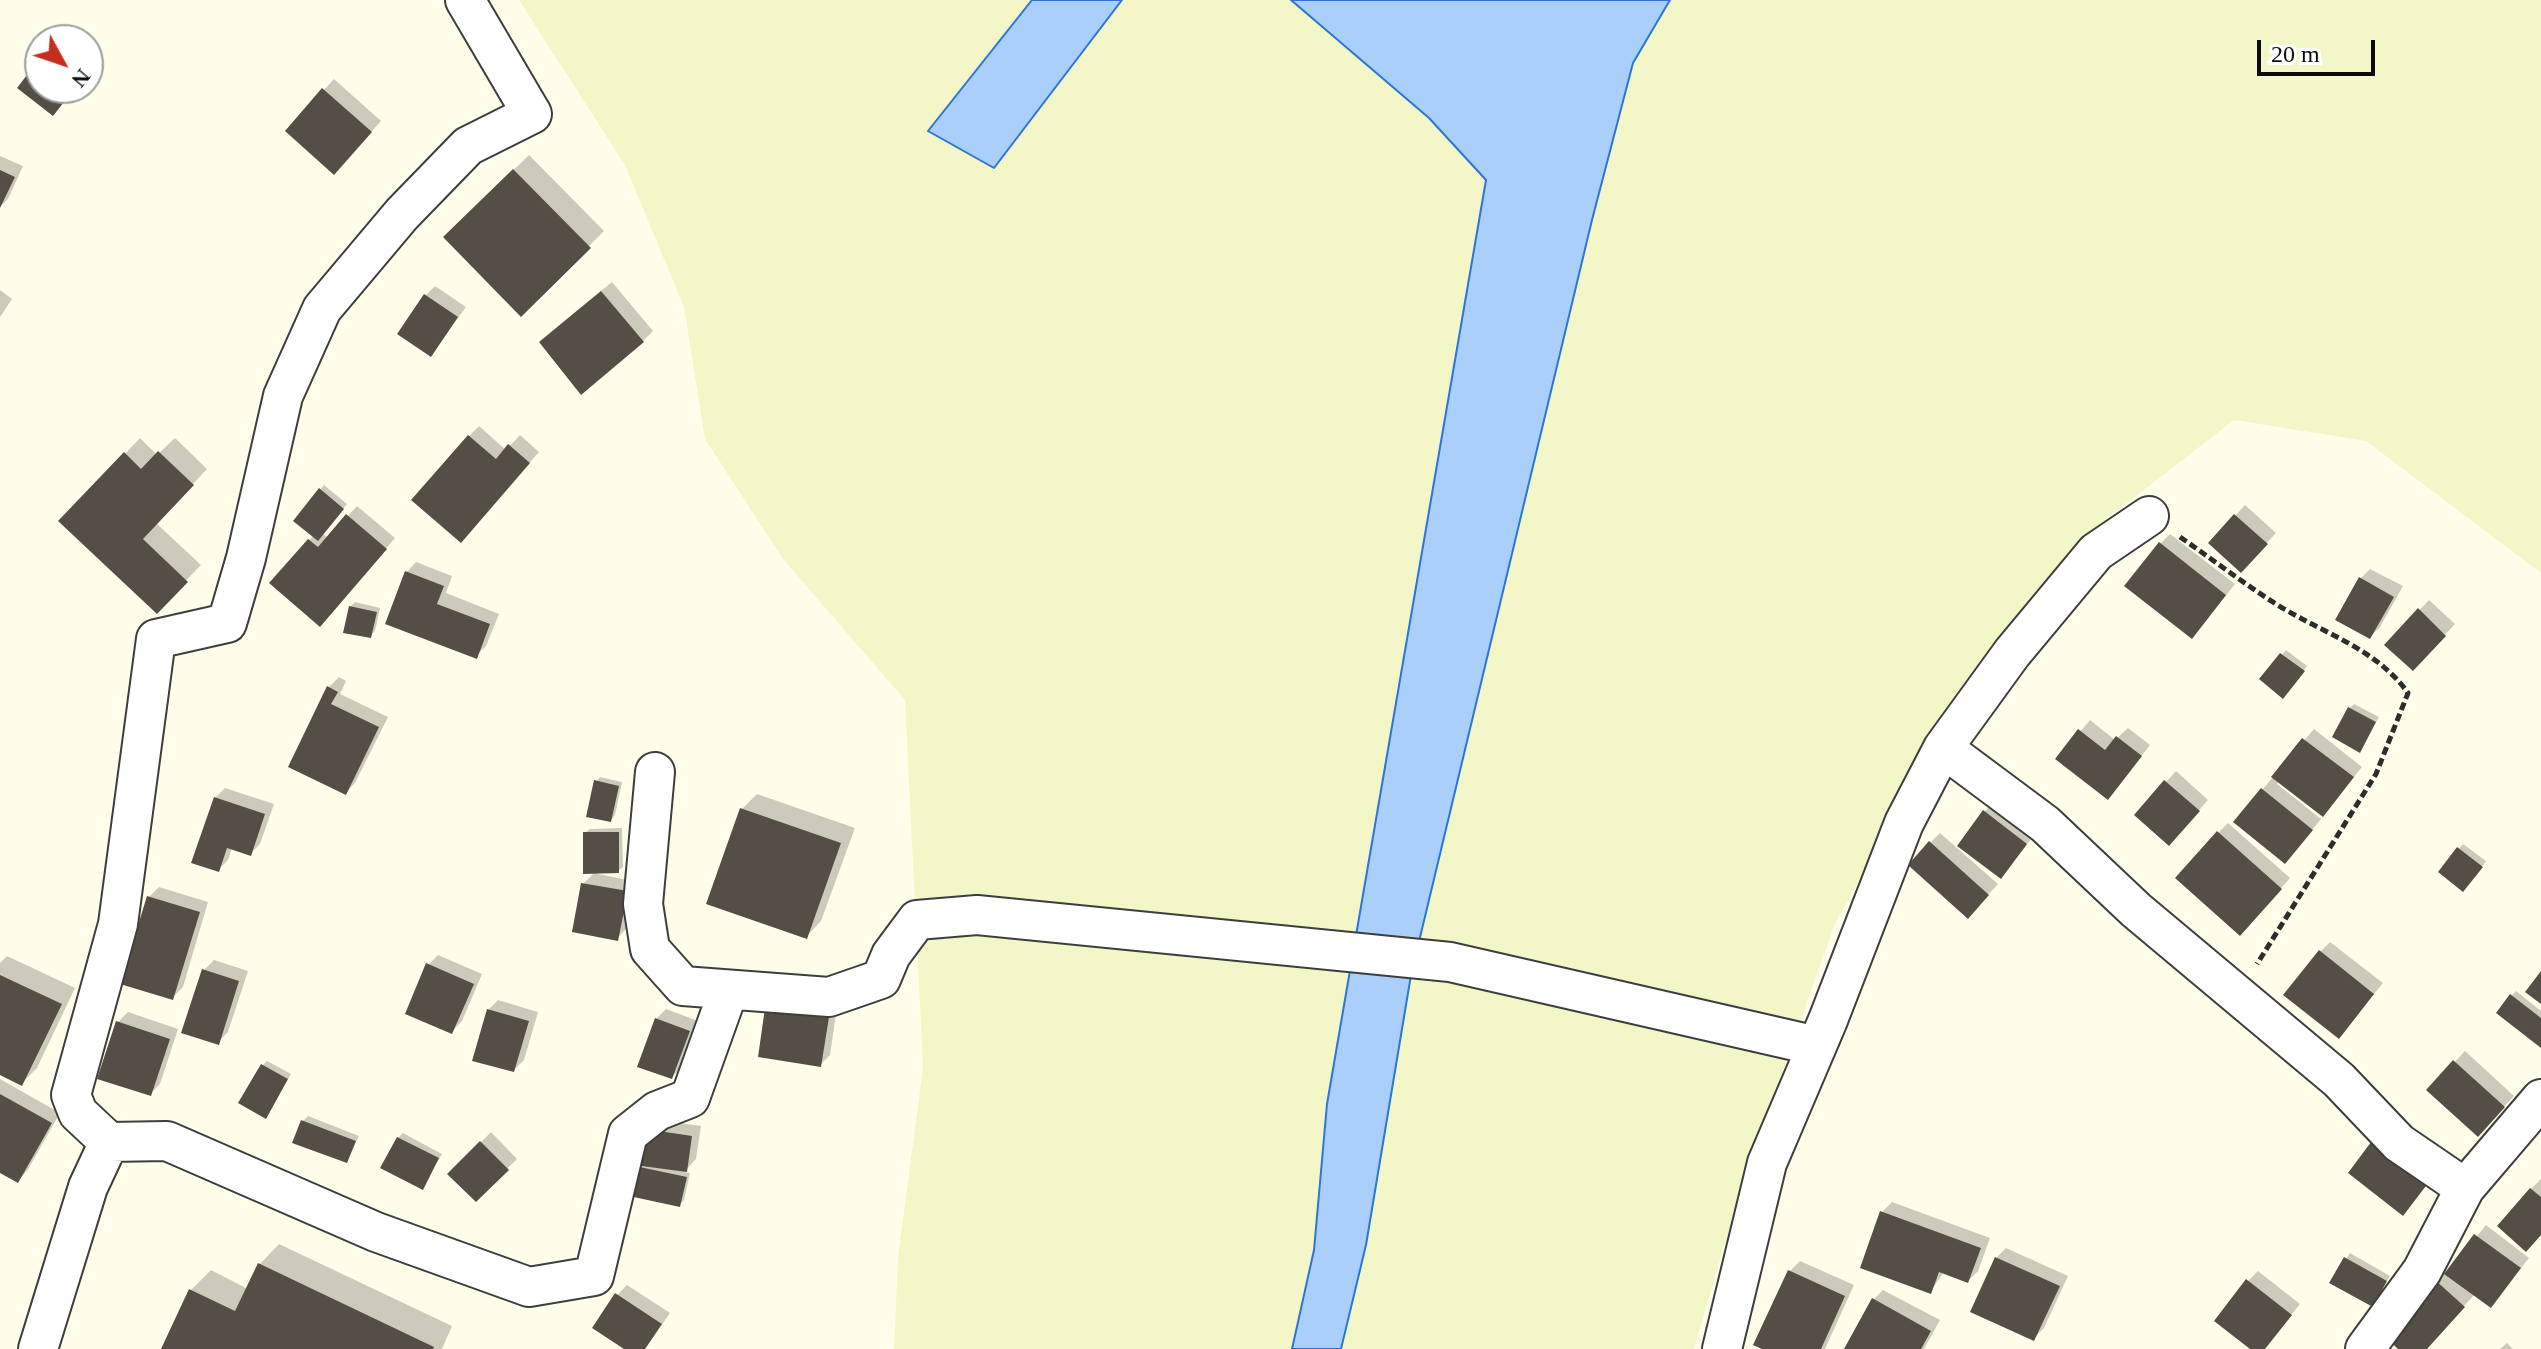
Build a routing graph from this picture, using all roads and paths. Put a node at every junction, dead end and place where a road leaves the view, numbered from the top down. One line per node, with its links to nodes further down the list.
1 (465, 0): 9 (street)
2 (2149, 516): 3 (street); 6 (path)
3 (1943, 748): 6 (street); 7 (street)
4 (655, 772): 5 (street)
5 (728, 992): 7 (street); 9 (street)
6 (2237, 997): 10 (street)
7 (1817, 1046): 12 (street)
8 (2541, 1099): 10 (street)
9 (109, 1142): 11 (street)
10 (2465, 1188): 13 (street)
11 (38, 1349)
12 (1722, 1349)
13 (2365, 1349)

